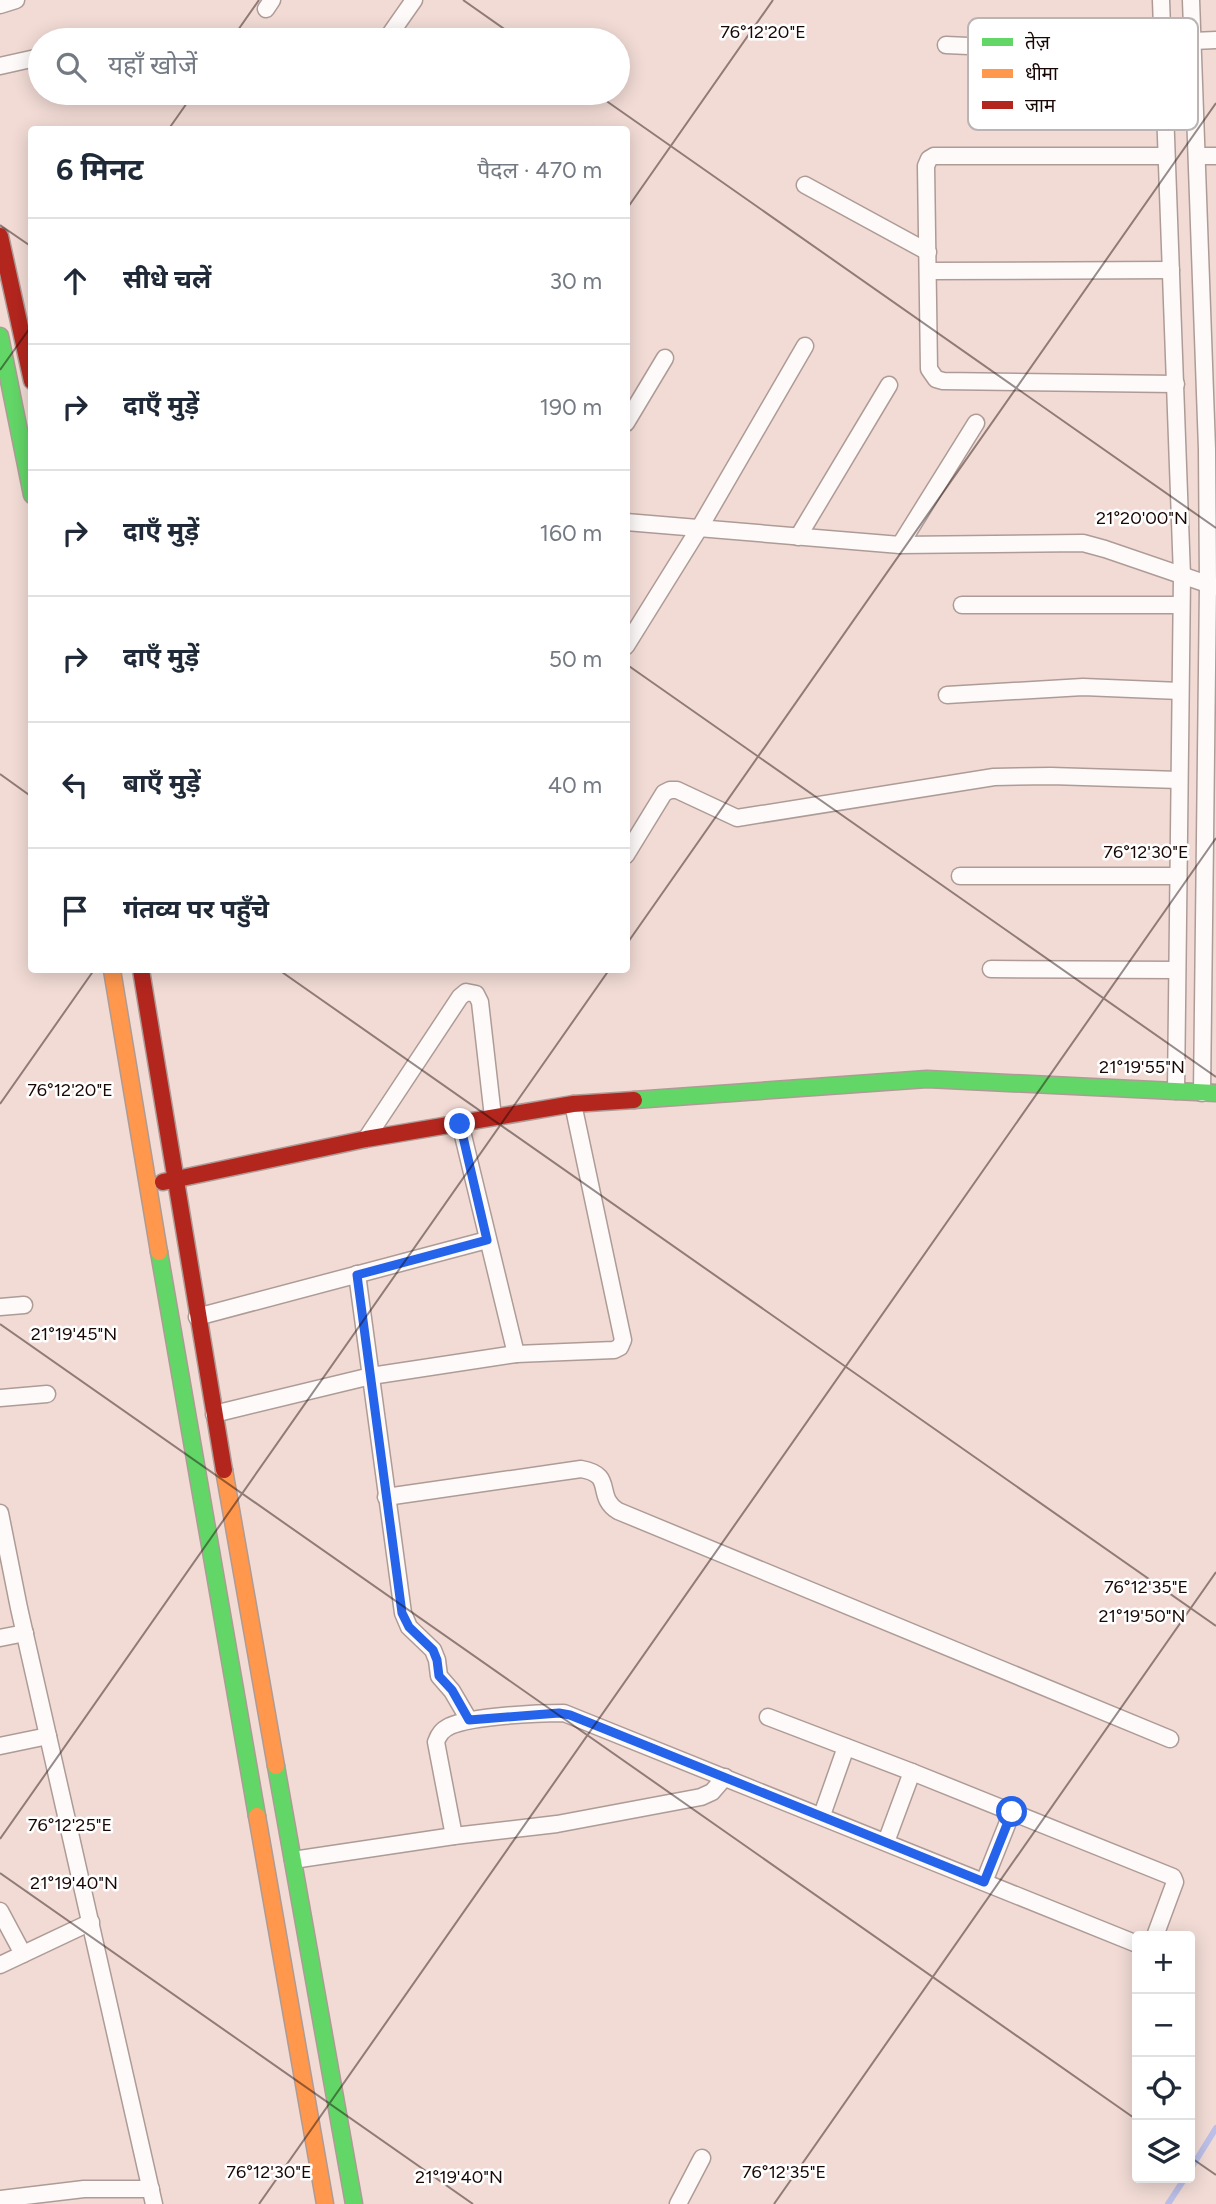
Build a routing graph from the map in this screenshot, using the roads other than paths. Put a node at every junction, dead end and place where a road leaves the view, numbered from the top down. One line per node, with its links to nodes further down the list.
1 (16, 0): 5 (street)
2 (414, 0): 6 (street)
3 (1161, 2): 4 (street)
4 (1191, 2)
5 (0, 5)
6 (394, 28)
7 (1216, 40): 8 (street)
8 (1198, 41)
9 (946, 45): 10 (street)
10 (968, 46)
11 (28, 60): 12 (street)
12 (0, 66)
13 (1165, 130): 15 (street)
14 (1196, 130): 16 (street)
15 (1166, 156): 20 (street); 22 (street)
16 (1197, 156): 17 (street); 19 (street)
17 (1216, 156)
18 (805, 185): 22 (street)
19 (1199, 213): 20 (street); 27 (street)
20 (1169, 215): 23 (street)
21 (0, 236): 25 (main road)
22 (928, 252): 24 (street)
23 (1171, 270): 24 (street); 28 (street)
24 (928, 271): 33 (street)
25 (16, 311): 26 (main road); 32 (main road)
26 (0, 315)
27 (1203, 329): 28 (street); 38 (street)
28 (1173, 332): 33 (street)
29 (0, 336): 37 (main road)
30 (805, 346): 40 (street)
31 (665, 358): 35 (street)
32 (28, 364)
33 (1176, 384): 43 (street)
34 (889, 385): 41 (street)
35 (630, 416)
36 (976, 423): 42 (street)
37 (28, 475)
38 (1212, 496): 44 (street)
39 (630, 522): 40 (street)
40 (700, 527): 41 (street); 47 (street)
41 (798, 537): 42 (street)
42 (900, 545): 43 (street)
43 (1182, 576): 44 (street); 46 (street)
44 (1212, 586): 52 (street)
45 (962, 605): 46 (street)
46 (1181, 605): 48 (street)
47 (630, 640)
48 (1180, 691): 49 (street); 50 (street)
49 (947, 695)
50 (1180, 780): 51 (street); 53 (street)
51 (1178, 837): 52 (street); 55 (street)
52 (1207, 838): 61 (street)
53 (630, 848)
54 (960, 876): 55 (street)
55 (1178, 876): 57 (street)
56 (991, 969): 57 (street)
57 (1177, 970): 60 (street)
58 (113, 973): 67 (main road)
59 (142, 973): 66 (main road)
60 (1176, 1091): 61 (main road); 62 (main road)
61 (1209, 1093)
62 (572, 1104): 63 (main road); 73 (street)
63 (494, 1117): 64 (main road); 65 (street)
64 (460, 1124): 65 (main road); 68 (street)
65 (366, 1139): 66 (main road)
66 (177, 1179): 67 (main road); 72 (main road)
67 (149, 1186): 106 (main road)
68 (487, 1240): 69 (street); 73 (street)
69 (357, 1275): 72 (street); 74 (street)
70 (24, 1305): 71 (street)
71 (0, 1307)
72 (197, 1317): 77 (main road)
73 (516, 1354): 74 (street)
74 (371, 1376): 77 (street); 78 (street)
75 (47, 1394): 76 (street)
76 (0, 1398)
77 (214, 1414): 95 (main road)
78 (386, 1497): 84 (street); 86 (street)
79 (0, 1513): 80 (street)
80 (2, 1537): 81 (street)
81 (25, 1633): 82 (street); 85 (street)
82 (0, 1638)
83 (768, 1717): 88 (street)
84 (469, 1720): 90 (street); 93 (street)
85 (48, 1736): 87 (street); 98 (street)
86 (1170, 1739)
87 (0, 1746)
88 (846, 1746): 89 (street); 92 (street)
89 (912, 1772): 91 (street); 94 (street)
90 (725, 1776): 92 (street); 93 (street)
91 (1012, 1812): 96 (street); 99 (street)
92 (822, 1815): 94 (street)
93 (454, 1836): 95 (street)
94 (886, 1842): 96 (street)
95 (293, 1860): 107 (main road)
96 (984, 1882): 100 (street)
97 (0, 1911): 101 (street)
98 (90, 1922): 101 (street); 104 (street)
99 (1157, 1931)
100 (1132, 1942)
101 (23, 1954): 102 (street)
102 (0, 1965)
103 (702, 2158): 108 (street)
104 (152, 2197): 105 (street)
105 (0, 2202)
106 (325, 2204)
107 (354, 2204)
108 (678, 2204)

